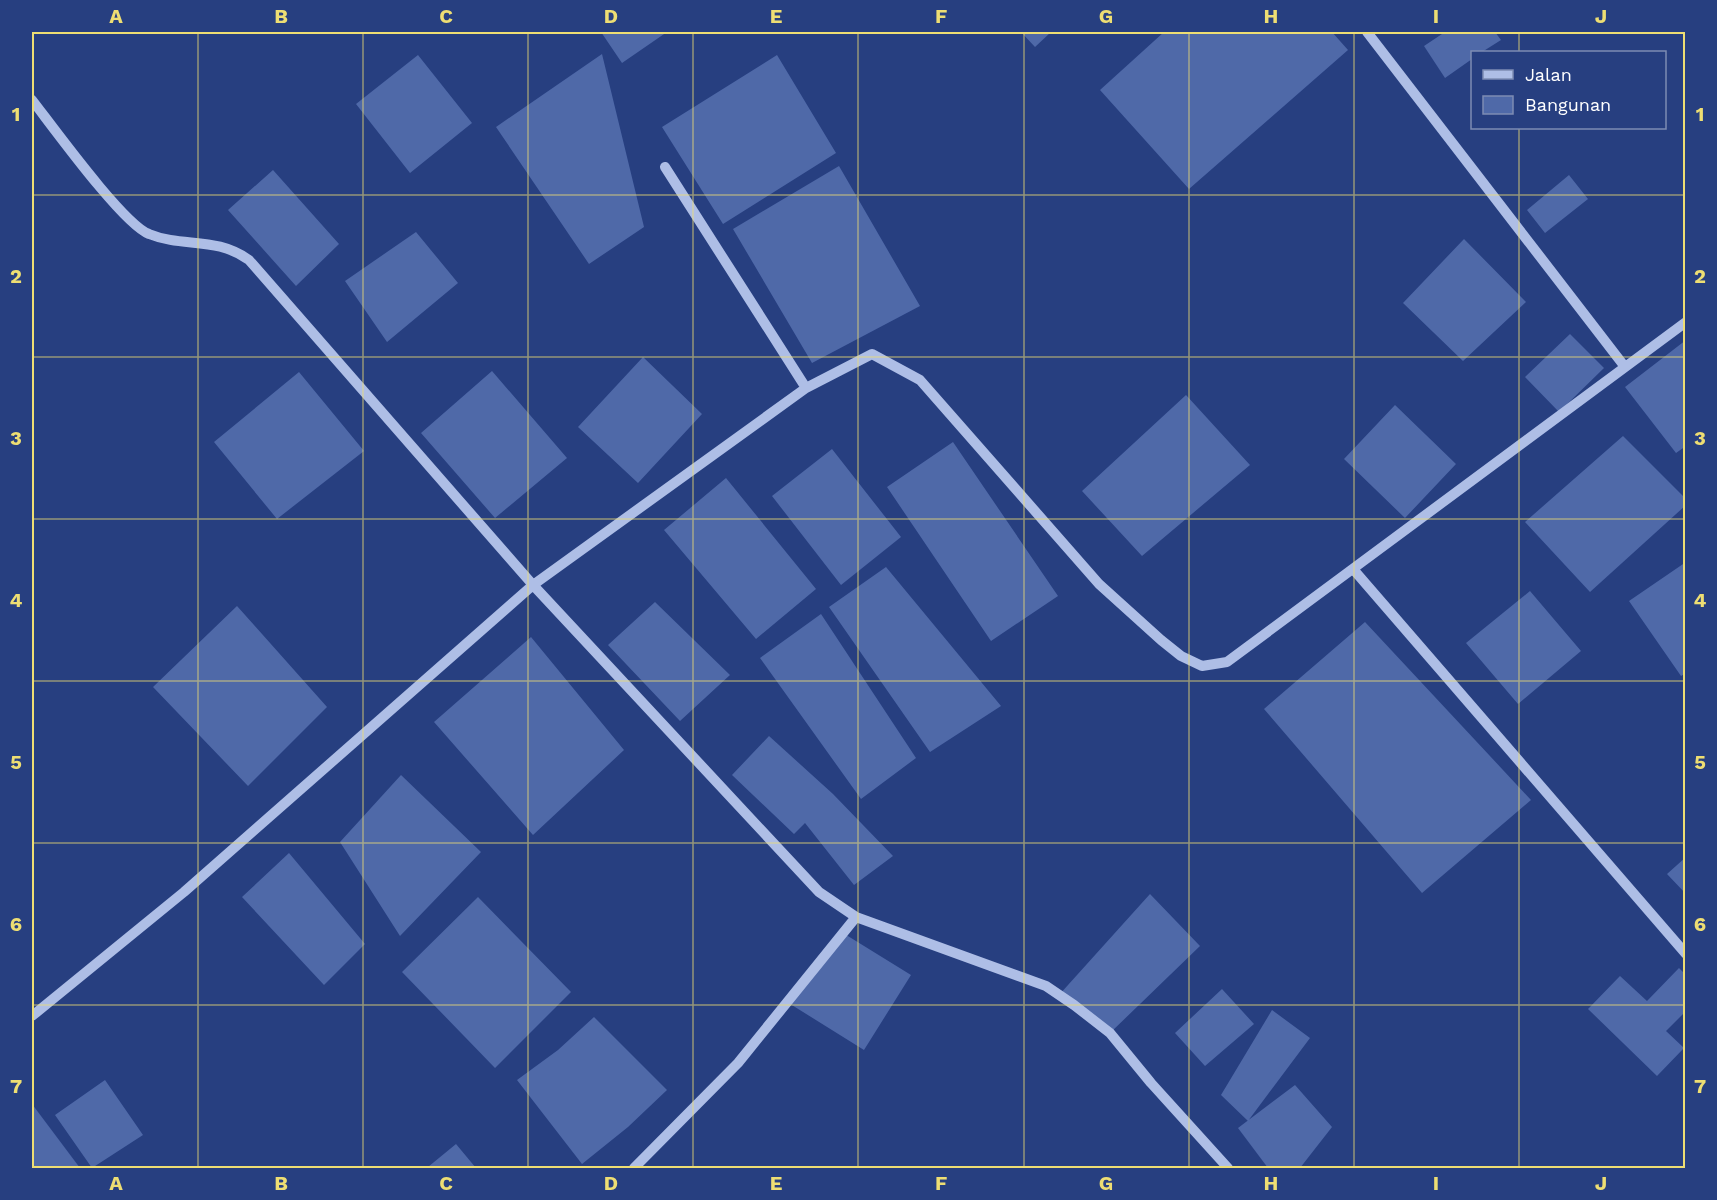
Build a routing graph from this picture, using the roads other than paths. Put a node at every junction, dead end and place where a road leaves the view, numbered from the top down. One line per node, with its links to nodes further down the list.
1 (1366, 32): 5 (street)
2 (32, 100): 8 (street)
3 (665, 167): 6 (street)
4 (1686, 322): 5 (street)
5 (1625, 367): 7 (street)
6 (807, 388): 7 (street); 8 (street)
7 (1353, 569): 10 (street)
8 (533, 585): 9 (street); 11 (street)
9 (856, 917): 12 (street); 13 (street)
10 (1686, 954)
11 (32, 1016)
12 (634, 1168)
13 (1228, 1168)

